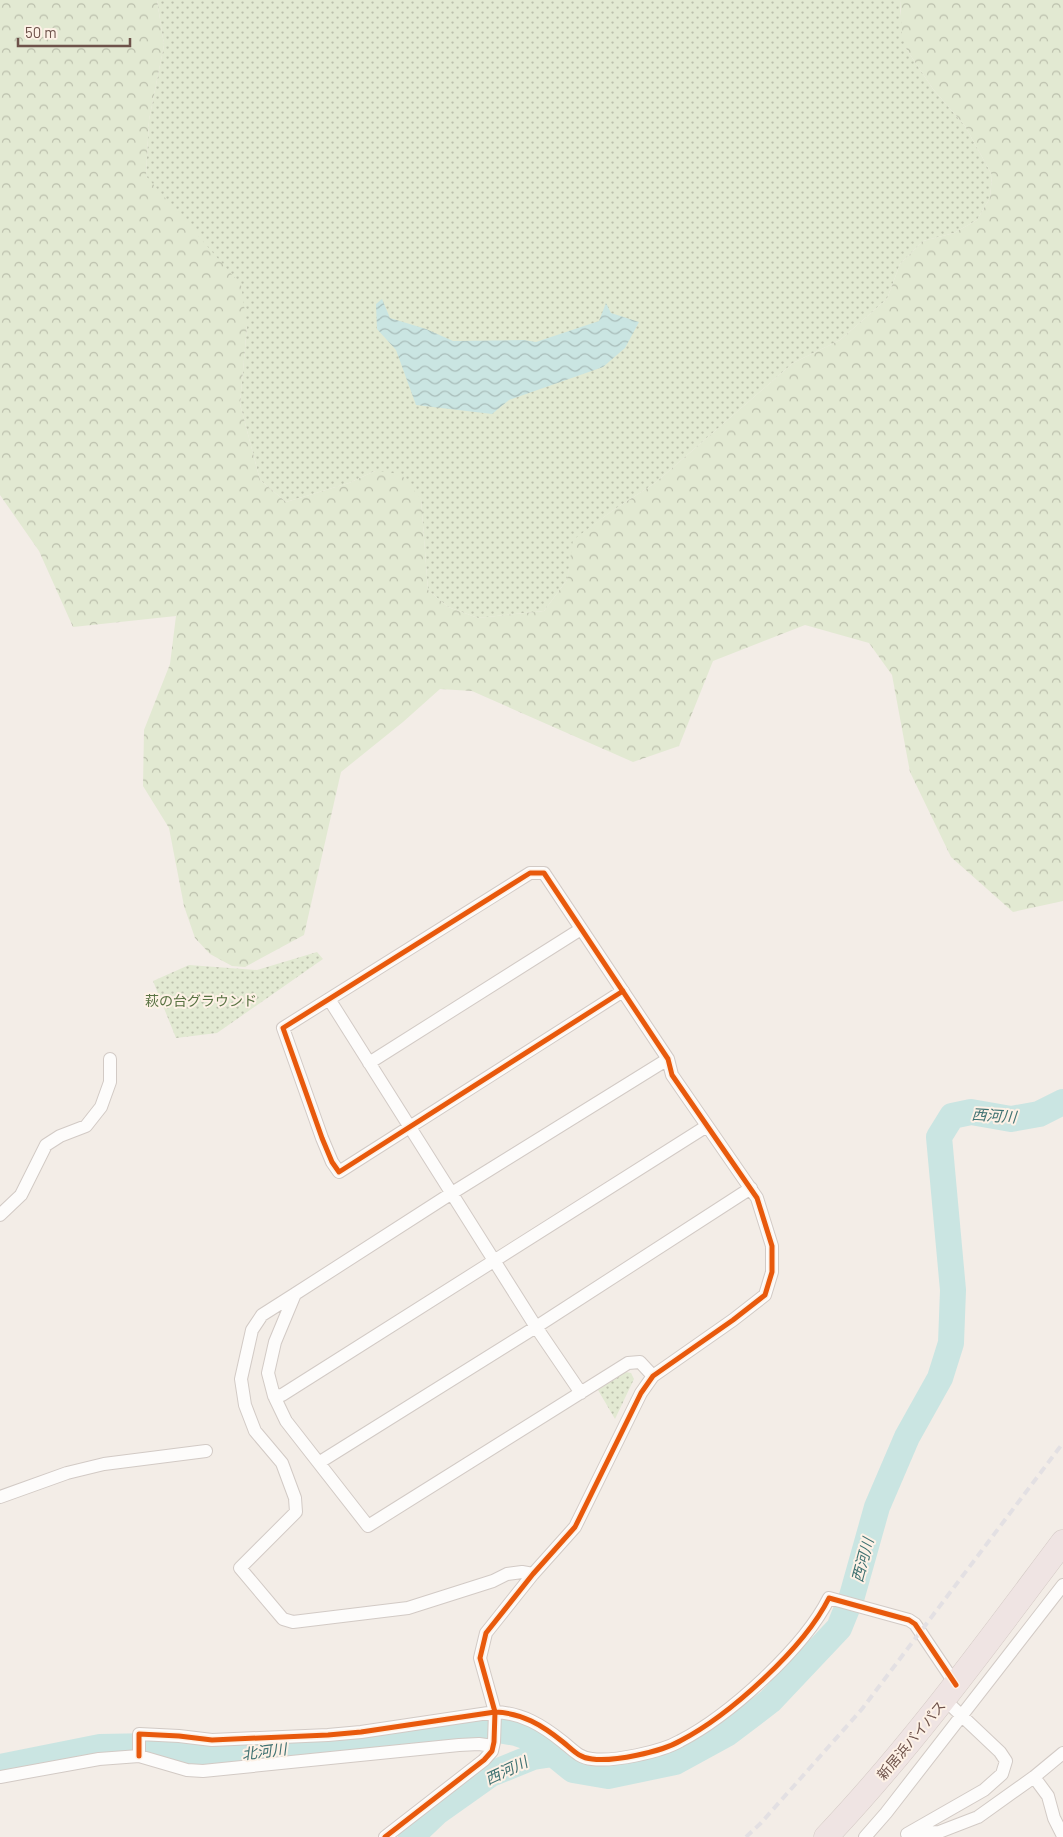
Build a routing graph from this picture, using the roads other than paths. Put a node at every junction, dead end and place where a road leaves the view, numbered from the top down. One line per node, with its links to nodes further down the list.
1 (581, 929): 2 (street); 3 (street); 6 (street)
2 (623, 991): 5 (street); 8 (street)
3 (329, 999): 6 (street); 8 (street)
4 (110, 1059): 11 (street)
5 (668, 1059): 7 (street); 10 (street)
6 (369, 1063): 8 (street)
7 (707, 1126): 9 (street); 12 (street)
8 (410, 1127): 10 (street)
9 (751, 1188): 14 (street); 15 (street)
10 (452, 1193): 12 (street); 13 (street)
11 (0, 1215)
12 (494, 1261): 14 (street); 17 (street)
13 (296, 1294): 17 (street); 22 (street)
14 (536, 1327): 16 (street); 19 (street)
15 (653, 1376): 16 (street); 22 (street)
16 (581, 1393): 19 (street)
17 (274, 1396): 19 (street)
18 (206, 1451): 20 (street)
19 (320, 1462)
20 (0, 1497)
21 (1063, 1542): 24 (highway, 新居浜バイパス)
22 (533, 1574): 25 (street)
23 (1063, 1585): 26 (street)
24 (951, 1692): 25 (street); 26 (street); 35 (highway, 新居浜バイパス)
25 (495, 1715): 27 (street); 29 (street)
26 (962, 1716): 32 (street); 36 (street)
27 (494, 1744): 29 (street); 34 (street)
28 (1063, 1753): 31 (street)
29 (139, 1754): 30 (street)
30 (0, 1777)
31 (1034, 1777): 32 (street); 33 (street)
32 (905, 1836)
33 (1063, 1836)
34 (385, 1837)
35 (826, 1837)
36 (865, 1837)

